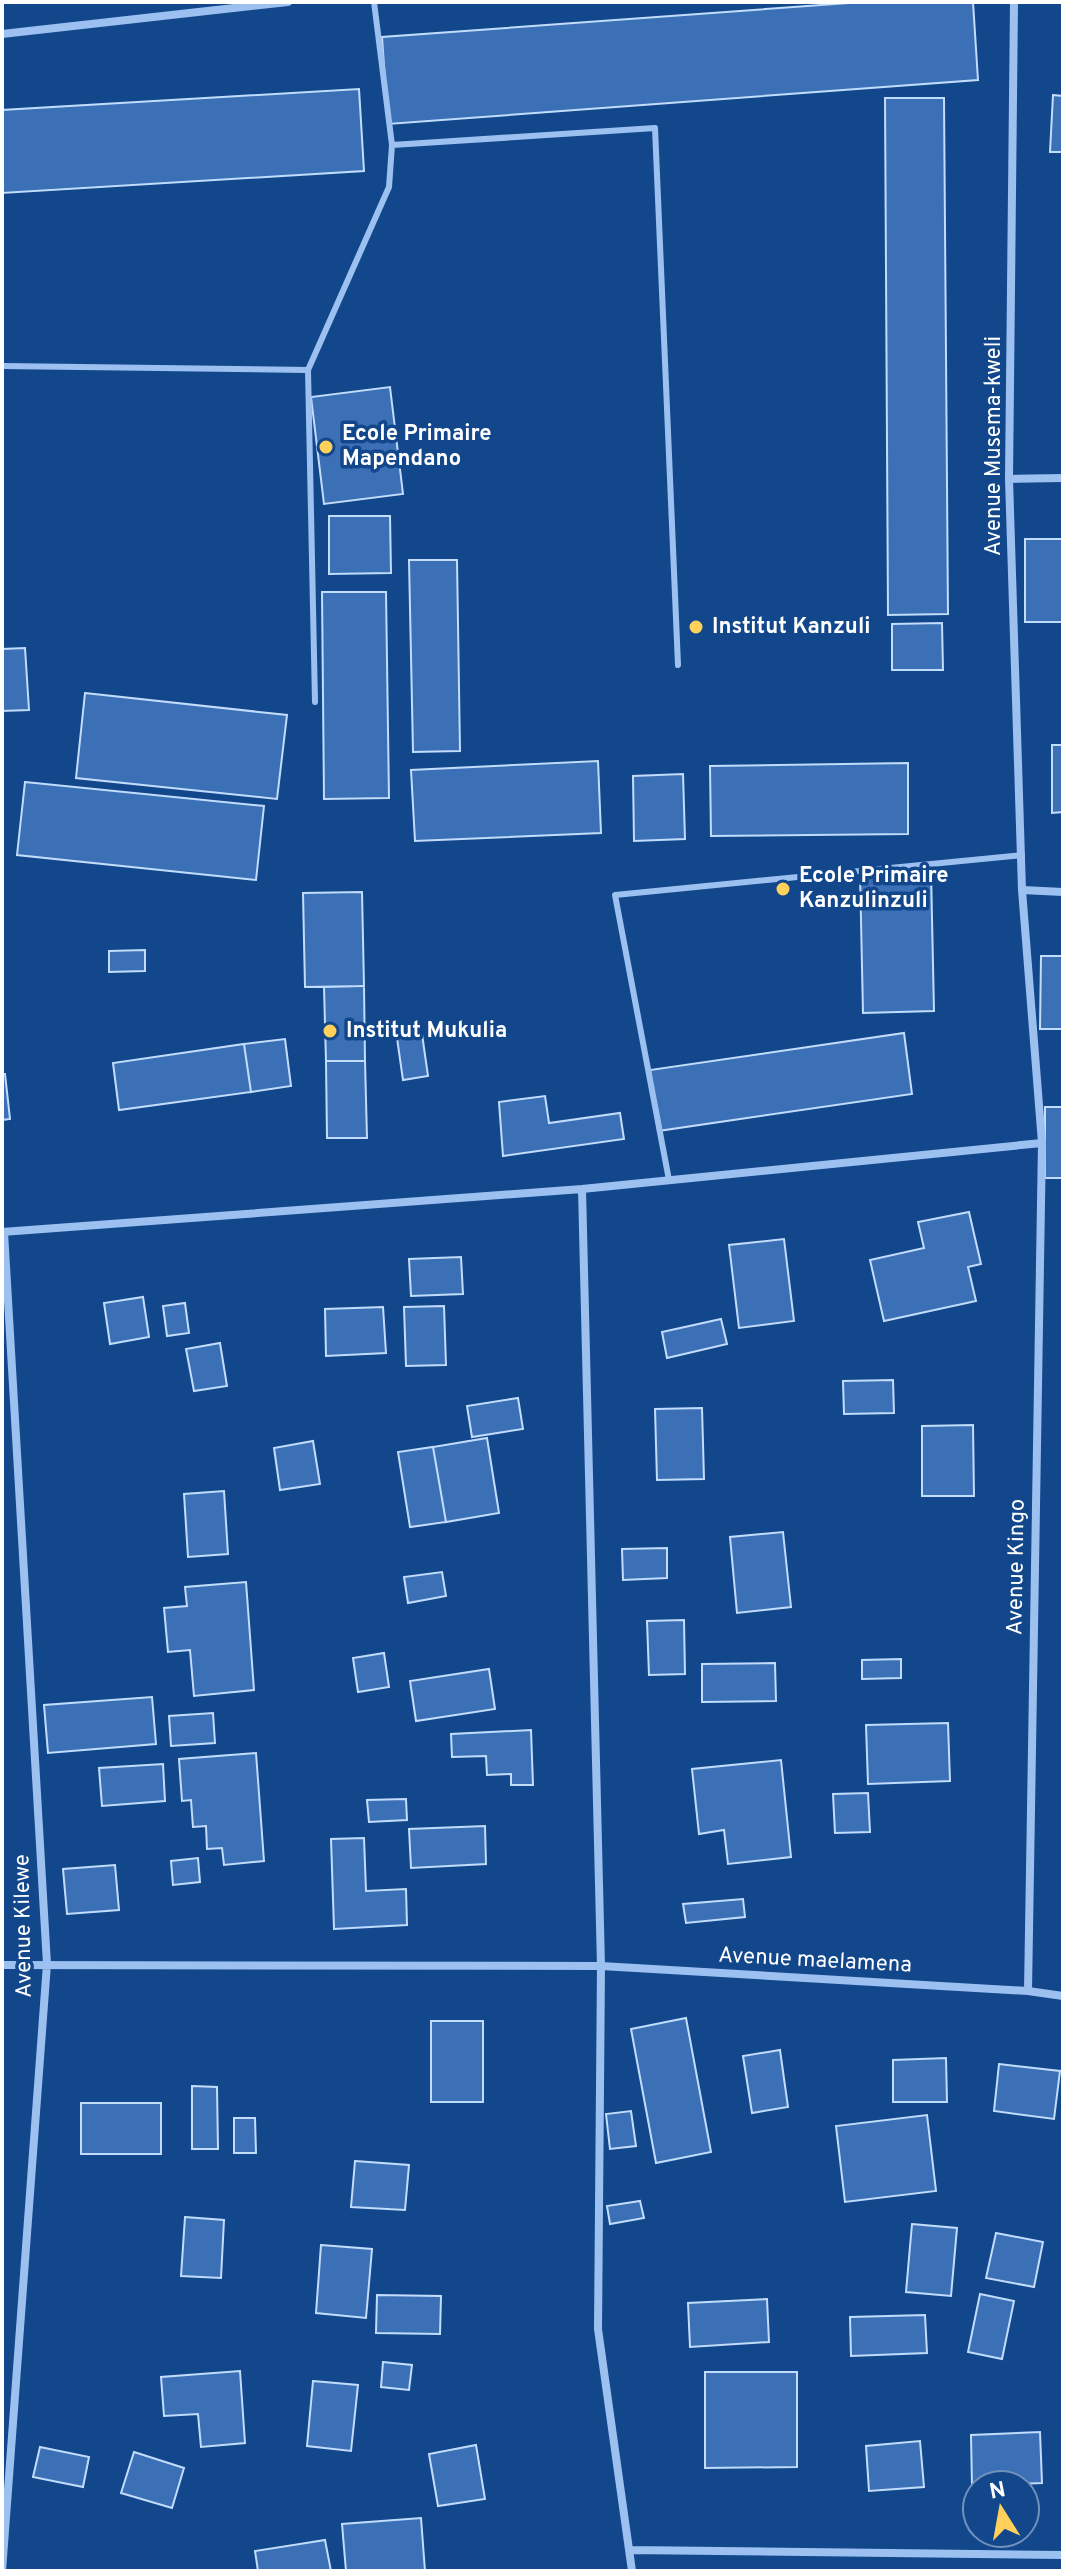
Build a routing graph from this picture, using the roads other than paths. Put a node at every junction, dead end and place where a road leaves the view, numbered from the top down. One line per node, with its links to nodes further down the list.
1 (288, 2): 4 (street)
2 (374, 2): 5 (lane)
3 (1014, 2): 9 (street, Avenue Musema-kweli)
4 (2, 34)
5 (392, 145): 7 (lane); 10 (lane)
6 (2, 366): 7 (lane)
7 (308, 370): 11 (lane)
8 (1063, 478): 9 (street)
9 (1009, 479): 12 (street, Avenue Musema-kweli)
10 (678, 665)
11 (315, 702)
12 (1022, 855): 13 (street, Avenue Musema-kweli); 16 (lane)
13 (1022, 890): 14 (street); 15 (street, Avenue Kingo)
14 (1063, 892)
15 (1042, 1143): 16 (street); 22 (street, Avenue Kingo)
16 (669, 1180): 17 (street)
17 (582, 1189): 18 (street); 21 (street)
18 (3, 1232): 19 (street, Avenue Kilewe)
19 (47, 1964): 20 (street, Avenue maelamena); 21 (street, Avenue maelamena); 26 (street, Avenue Kilewe)
20 (2, 1965)
21 (601, 1966): 22 (street, Avenue maelamena); 24 (street)
22 (1028, 1991): 23 (street)
23 (1063, 1996)
24 (629, 2550): 25 (street); 27 (street)
25 (1063, 2555)
26 (2, 2571)
27 (632, 2571)

